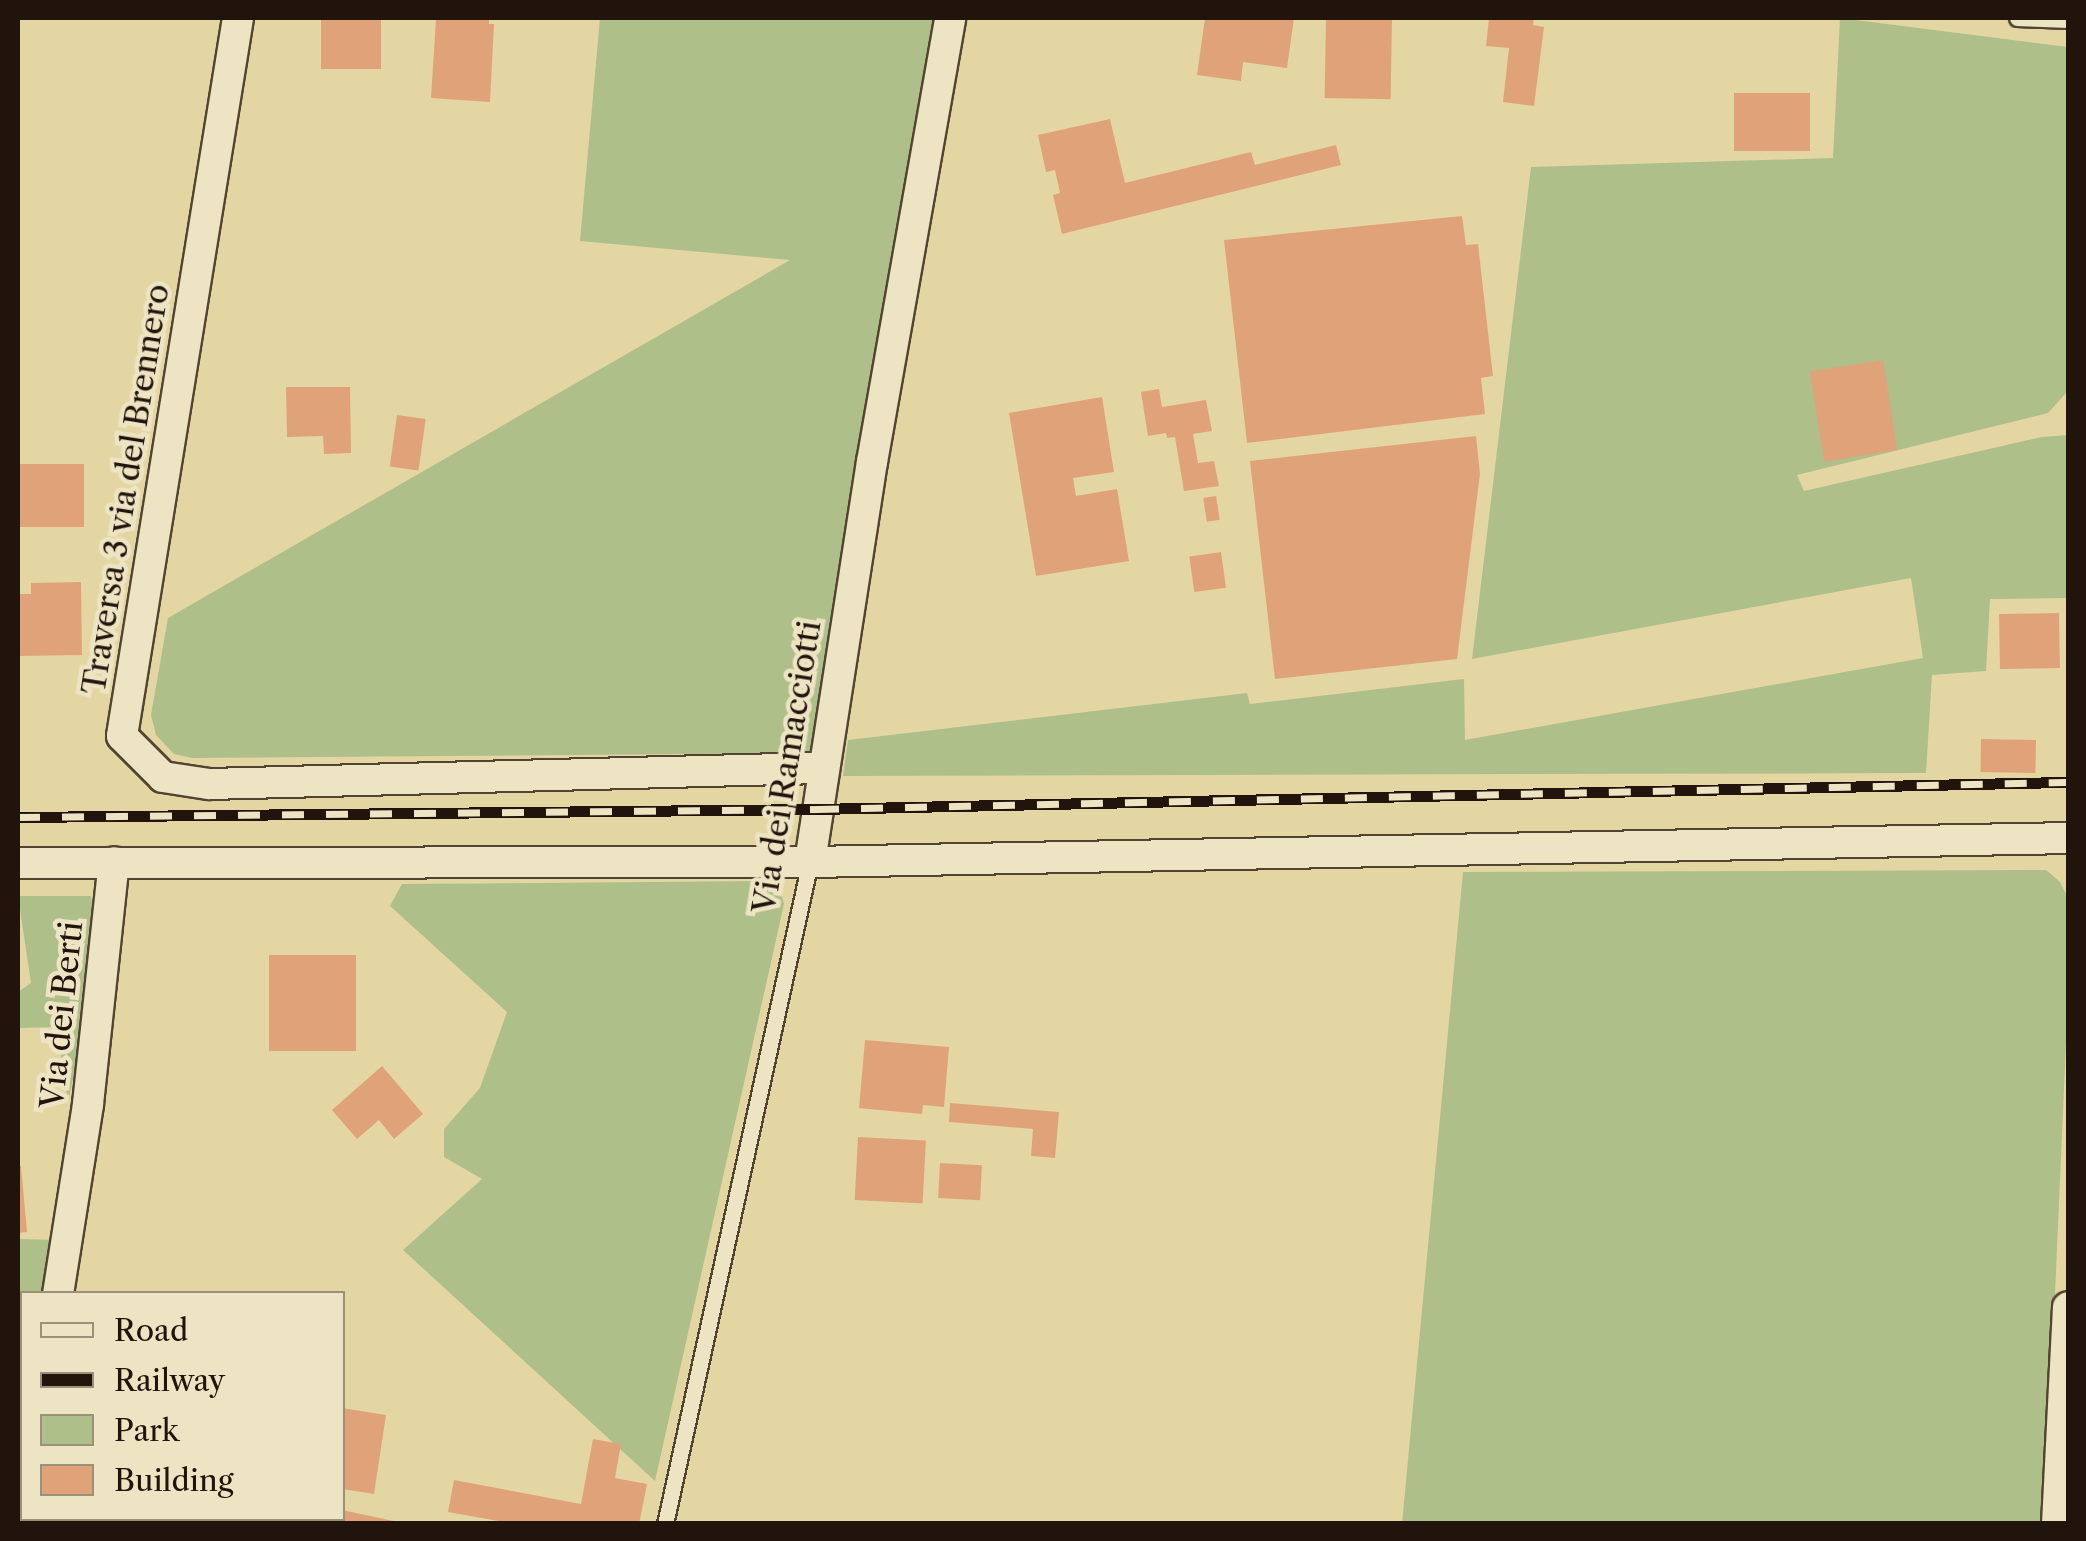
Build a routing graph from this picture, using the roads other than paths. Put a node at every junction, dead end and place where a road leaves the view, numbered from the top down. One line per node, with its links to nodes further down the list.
1 (238, 18): 5 (street, Traversa 3 via del Brennero)
2 (950, 18): 5 (street, Via dei Ramacciotti)
3 (2016, 18): 4 (lane)
4 (2068, 20)
5 (822, 768): 8 (street, Via dei Ramacciotti)
6 (2068, 838): 8 (street)
7 (114, 862): 8 (street); 9 (street); 10 (street, Via dei Berti)
8 (810, 862): 12 (lane, Via dei Ramacciotti)
9 (18, 863)
10 (58, 1291)
11 (2068, 1307): 13 (street)
12 (665, 1524)
13 (2057, 1524)

